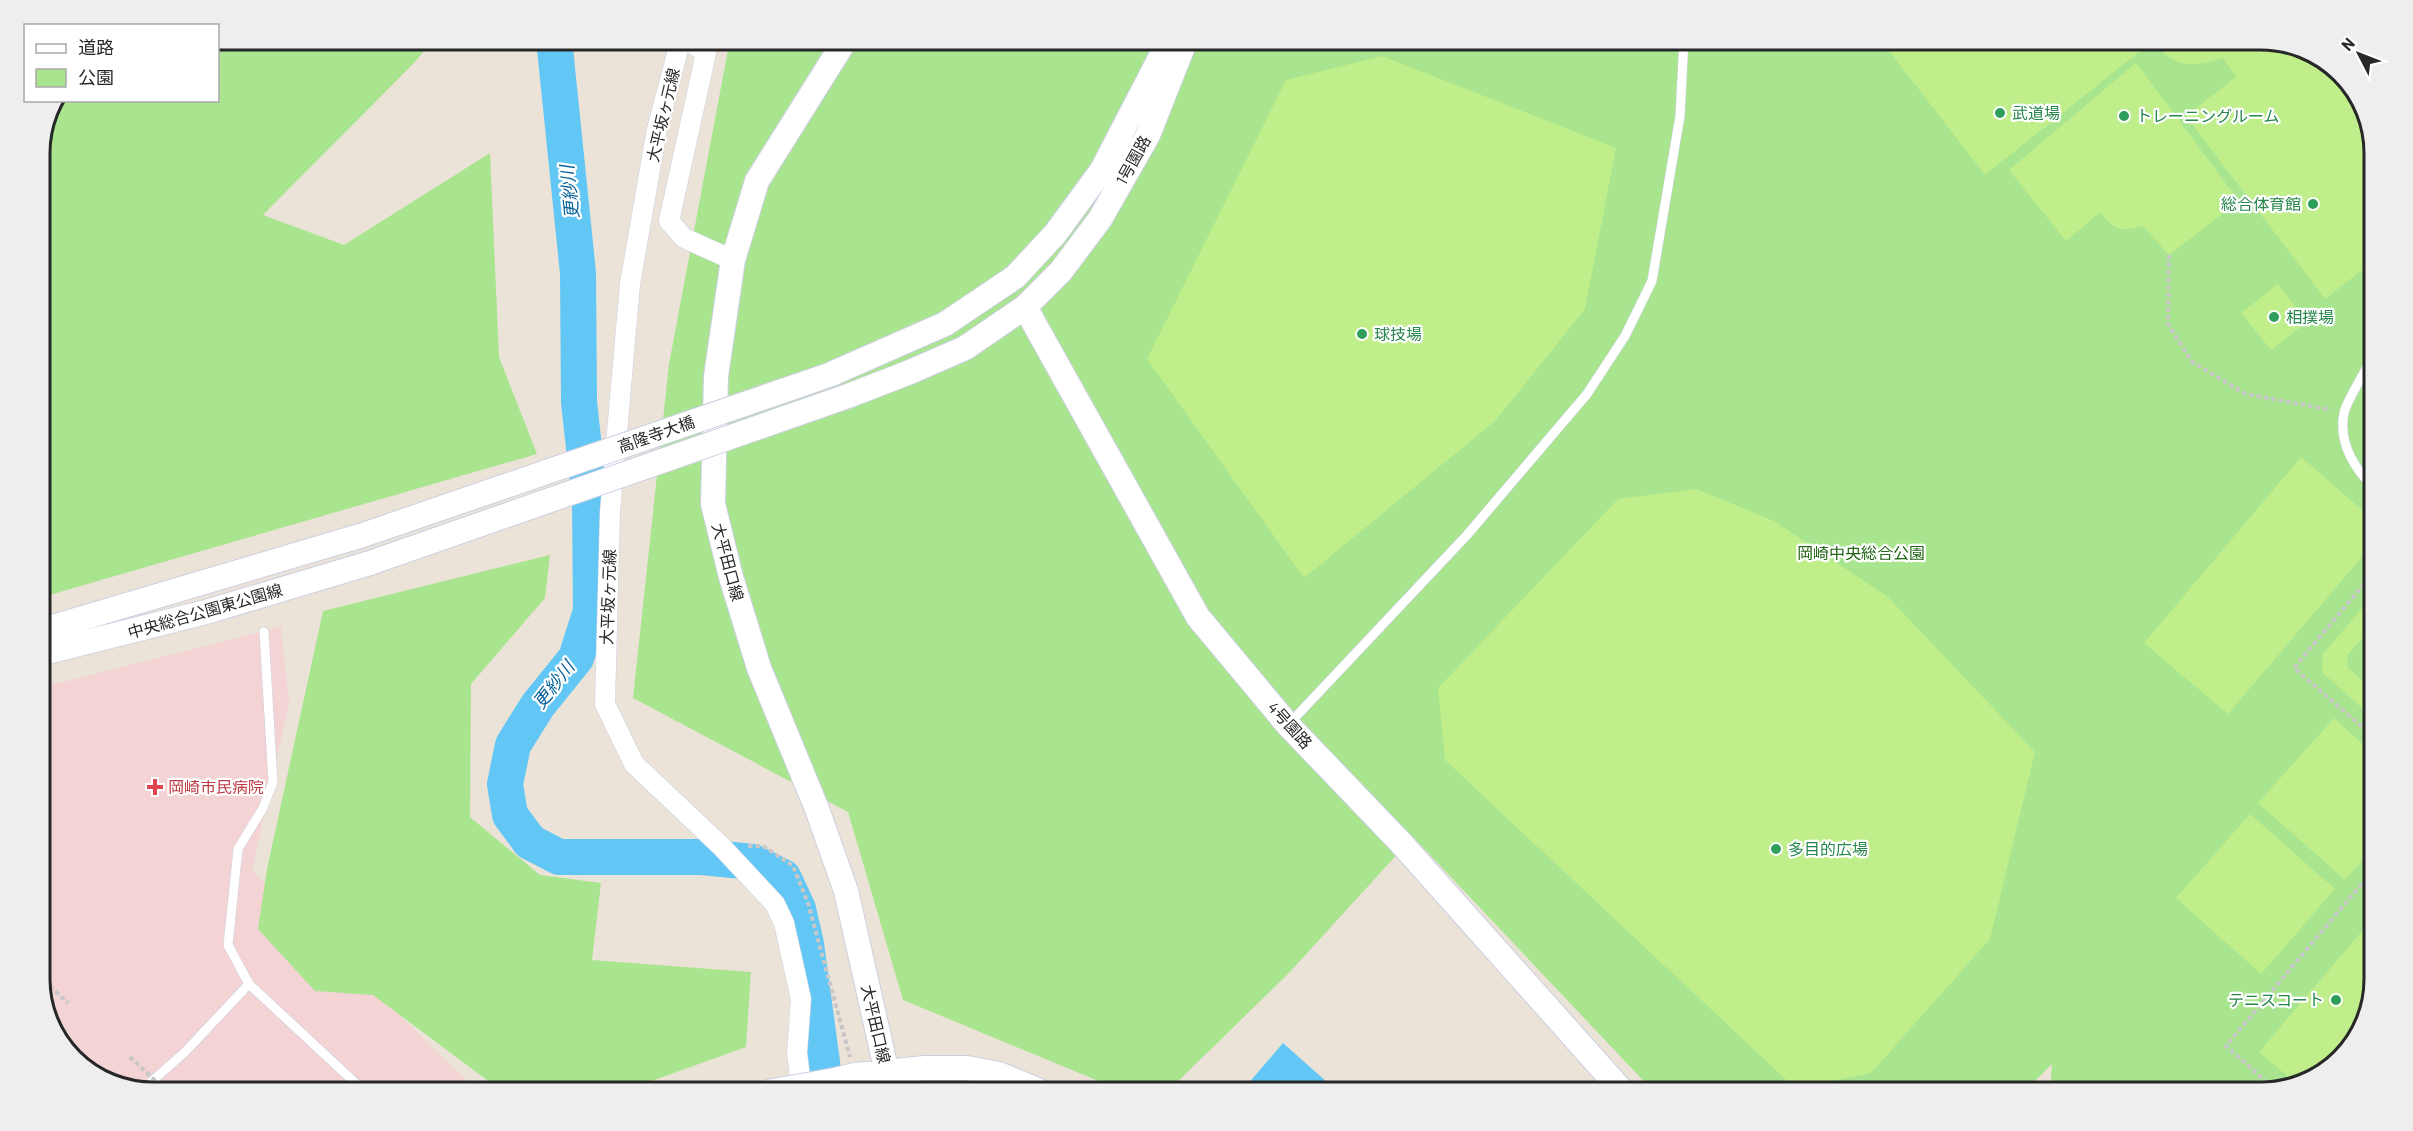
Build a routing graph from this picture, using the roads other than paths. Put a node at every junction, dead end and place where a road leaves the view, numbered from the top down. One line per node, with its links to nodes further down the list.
1 (678, 50): 20 (street, 大平坂ヶ元線)
2 (702, 50): 7 (street)
3 (839, 50): 7 (street, 大平田口線)
4 (1165, 50): 13 (street, 高隆寺大橋, bridge)
5 (1182, 50): 8 (street, 1号園路)
6 (1683, 50): 16 (lane)
7 (733, 260): 22 (street, 大平田口線)
8 (1025, 307): 9 (street, 1号園路); 16 (street, 4号園路)
9 (910, 372): 12 (street, 高隆寺大橋, bridge)
10 (2363, 376): 11 (lane)
11 (2363, 476)
12 (370, 563): 15 (street, 中央総合公園東公園線)
13 (50, 628)
14 (264, 632): 17 (lane)
15 (50, 651)
16 (1288, 724): 24 (street, 4号園路)
17 (249, 984): 18 (lane); 19 (lane)
18 (151, 1082)
19 (354, 1082)
20 (801, 1082)
21 (819, 1082): 22 (street, bridge)
22 (888, 1082): 23 (street)
23 (1018, 1082)
24 (1614, 1082)

